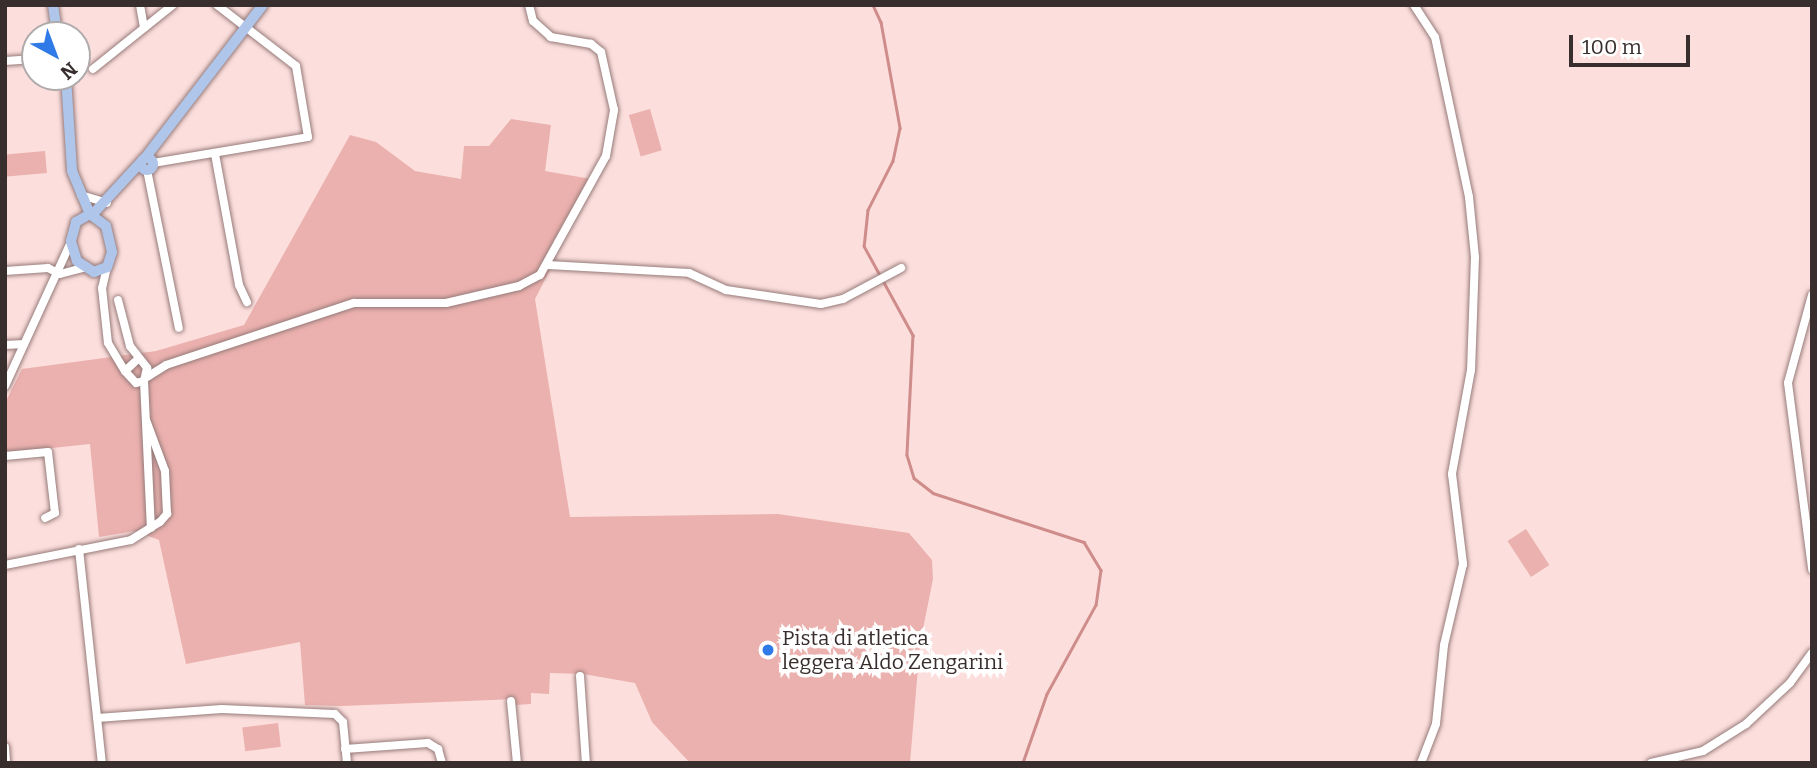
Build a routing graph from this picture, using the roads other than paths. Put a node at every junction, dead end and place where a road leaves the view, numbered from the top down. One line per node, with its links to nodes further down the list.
1 (140, 5): 8 (street)
2 (173, 5): 8 (street)
3 (217, 5): 7 (street)
4 (263, 5): 7 (main road)
5 (529, 5): 21 (street)
6 (1414, 5): 61 (street)
7 (247, 27): 13 (street); 14 (main road)
8 (144, 28): 9 (street)
9 (93, 69)
10 (64, 91): 12 (main road)
11 (66, 91): 12 (main road)
12 (66, 100): 15 (main road)
13 (215, 154): 14 (street); 30 (street)
14 (147, 164): 16 (main road); 31 (street)
15 (77, 190): 16 (street); 17 (main road); 18 (main road)
16 (107, 203): 17 (main road); 19 (main road)
17 (91, 214): 18 (main road); 19 (main road)
18 (76, 222): 20 (main road)
19 (106, 226): 22 (main road)
20 (71, 241): 24 (main road); 26 (street)
21 (548, 265): 23 (street); 36 (street)
22 (107, 267): 24 (main road); 27 (street)
23 (901, 268)
24 (85, 269): 26 (street); 27 (street)
25 (5, 271): 26 (street)
26 (60, 274): 32 (street)
27 (102, 288): 34 (street)
28 (1812, 295): 48 (street)
29 (118, 300): 35 (street)
30 (247, 302)
31 (179, 328)
32 (24, 344): 33 (street); 40 (street)
33 (5, 345)
34 (111, 352): 35 (street); 37 (street)
35 (138, 362): 36 (street); 37 (street); 38 (street)
36 (166, 365): 38 (street)
37 (125, 371): 39 (street)
38 (145, 379): 39 (street); 41 (street)
39 (131, 383): 41 (street)
40 (5, 386)
41 (143, 395): 42 (street)
42 (146, 420): 45 (street); 45 (street)
43 (5, 456): 44 (street)
44 (45, 518)
45 (151, 528): 46 (street)
46 (79, 548): 47 (street); 52 (street)
47 (5, 565)
48 (1812, 569)
49 (1812, 653): 62 (street)
50 (580, 676): 60 (street)
51 (511, 701): 59 (street)
52 (97, 718): 54 (street); 56 (street)
53 (5, 747): 55 (street)
54 (345, 749): 57 (street); 58 (street)
55 (6, 763)
56 (102, 763)
57 (347, 763)
58 (442, 763)
59 (517, 763)
60 (586, 763)
61 (1420, 763)
62 (1651, 763)

